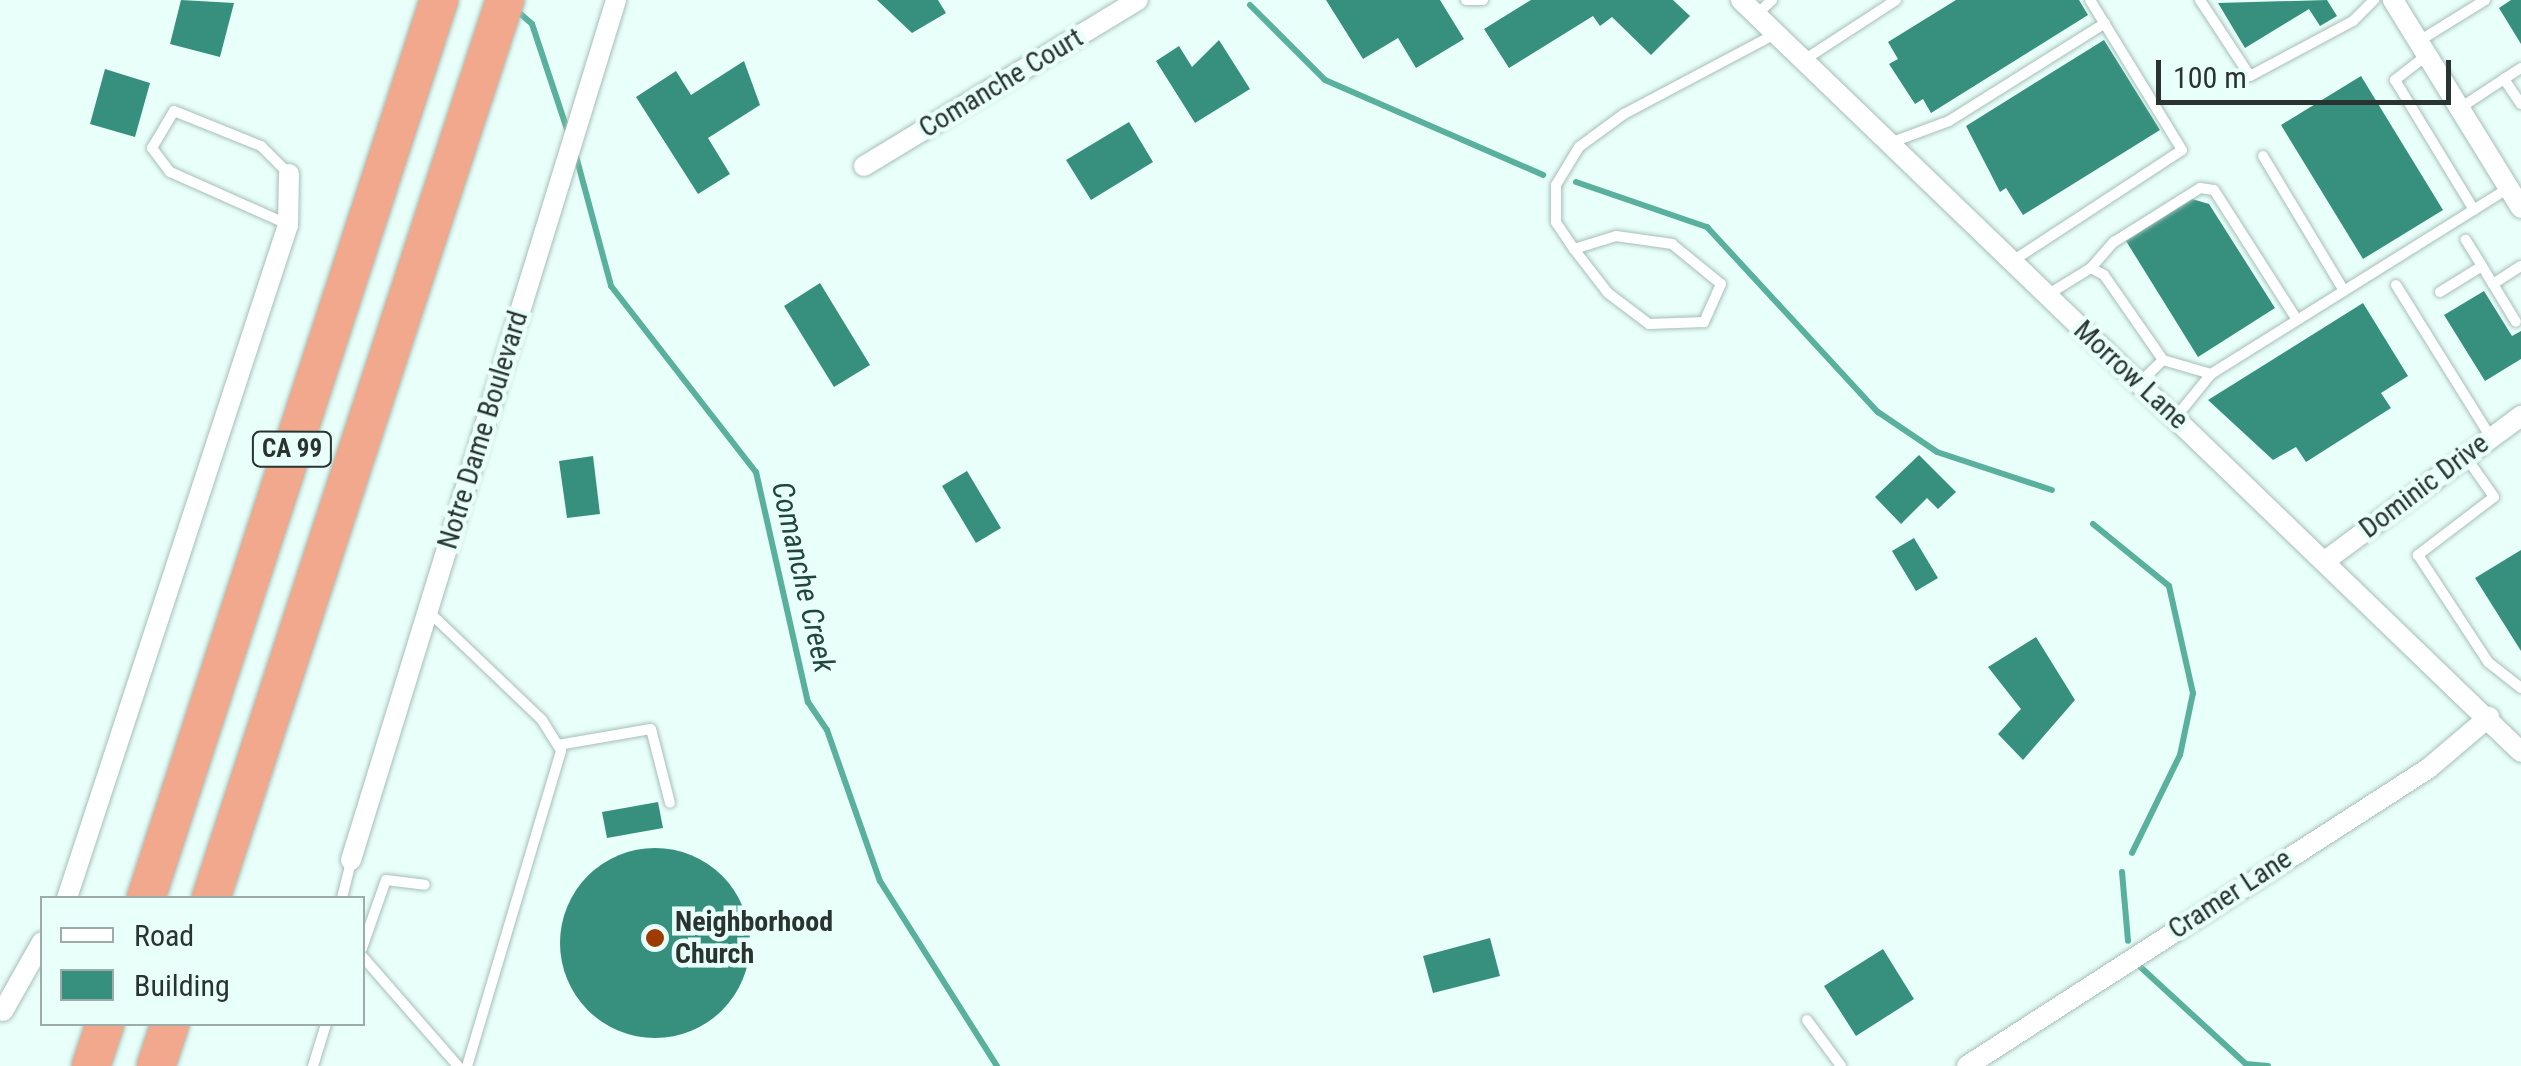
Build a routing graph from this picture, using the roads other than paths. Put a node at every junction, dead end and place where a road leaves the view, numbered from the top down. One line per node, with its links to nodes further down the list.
1 (439, 0): 60 (highway, CA 99)
2 (616, 0): 51 (street, Notre Dame Boulevard)
3 (1138, 0): 25 (street, Comanche Court)
4 (1466, 0): 5 (lane)
5 (1483, 0)
6 (1772, 0): 13 (lane)
7 (1896, 0): 18 (lane)
8 (2090, 0): 15 (lane)
9 (2200, 0): 10 (lane)
10 (2374, 0)
11 (2393, 0): 17 (street)
12 (2484, 0): 17 (lane)
13 (1748, 7): 16 (street, Morrow Lane)
14 (500, 17): 61 (highway, CA 99)
15 (2104, 22): 23 (lane); 32 (lane)
16 (1775, 34): 18 (street, Morrow Lane); 31 (lane)
17 (2423, 48): 22 (street); 28 (lane)
18 (1803, 60): 23 (street, Morrow Lane)
19 (2521, 68): 20 (lane)
20 (2504, 79): 21 (lane); 22 (lane)
21 (2521, 104)
22 (2460, 108): 27 (street)
23 (1889, 144): 32 (street, Morrow Lane)
24 (2263, 156): 38 (lane)
25 (864, 166)
26 (289, 174): 29 (street); 29 (lane)
27 (2517, 201): 28 (lane)
28 (2474, 210): 38 (lane)
29 (288, 225): 59 (street)
30 (2466, 240): 33 (lane)
31 (1574, 249): 31 (lane)
32 (2012, 262): 40 (street, Morrow Lane)
33 (2482, 266): 36 (lane); 39 (lane)
34 (2521, 266): 36 (lane)
35 (2091, 268): 40 (lane); 41 (lane); 43 (lane)
36 (2492, 284): 42 (lane)
37 (2396, 285): 48 (lane)
38 (2344, 291): 41 (lane)
39 (2440, 292)
40 (2046, 296): 45 (street, Morrow Lane)
41 (2298, 320): 44 (lane)
42 (2516, 322)
43 (2163, 360): 44 (lane); 45 (lane)
44 (2211, 374): 46 (lane)
45 (2138, 383): 46 (street, Morrow Lane)
46 (2176, 416): 50 (street, Morrow Lane)
47 (2519, 423): 48 (street, Dominic Drive)
48 (2490, 436): 49 (street, Dominic Drive)
49 (2463, 453): 50 (street, Dominic Drive); 52 (lane)
50 (2329, 558): 53 (street, Morrow Lane)
51 (428, 611): 55 (lane); 57 (street, Notre Dame Boulevard)
52 (2521, 688)
53 (2489, 716): 54 (street, Morrow Lane); 77 (street, Cramer Lane)
54 (2519, 744)
55 (558, 745): 56 (lane); 75 (lane)
56 (670, 803)
57 (351, 860): 62 (lane)
58 (425, 885): 63 (lane)
59 (68, 896)
60 (147, 896)
61 (212, 896)
62 (342, 896)
63 (365, 940)
64 (40, 945): 66 (street)
65 (365, 959): 74 (lane)
66 (1, 1012)
67 (1808, 1020): 76 (lane)
68 (104, 1026): 71 (highway)
69 (169, 1026): 72 (highway)
70 (325, 1026): 73 (lane)
71 (91, 1066)
72 (156, 1066)
73 (313, 1066)
74 (458, 1066)
75 (467, 1066)
76 (1841, 1066)
77 (1967, 1066)

